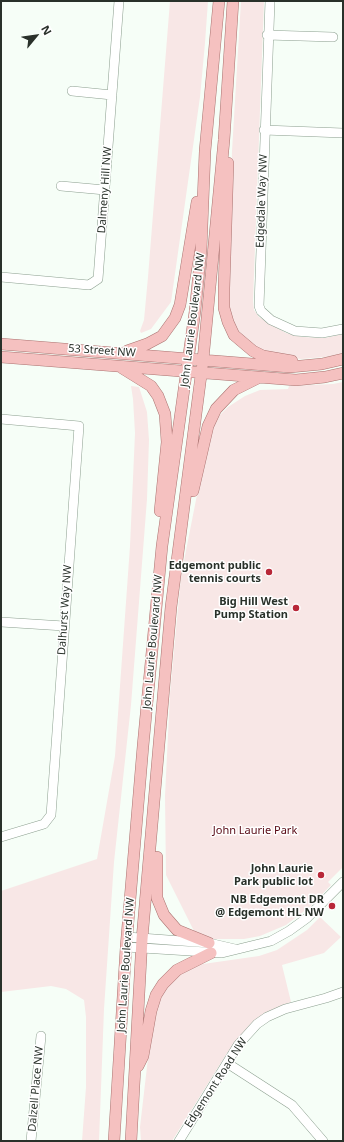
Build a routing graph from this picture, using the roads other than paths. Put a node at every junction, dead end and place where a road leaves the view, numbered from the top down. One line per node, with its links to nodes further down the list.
1 (119, 1): 8 (street, Dalmeny Hill NW)
2 (219, 1): 12 (main road, John Laurie Boulevard NW)
3 (233, 1): 11 (main road, John Laurie Boulevard NW)
4 (270, 1): 5 (street, Edgedale Way NW)
5 (267, 35): 6 (street); 9 (street, Edgedale Way NW)
6 (334, 38)
7 (72, 91): 8 (street)
8 (112, 95): 14 (street, Dalmeny Hill NW)
9 (264, 130): 10 (street); 16 (street, Edgedale Way NW)
10 (343, 133)
11 (224, 140): 22 (main road, John Laurie Boulevard NW); 23 (main road)
12 (205, 151): 18 (main road); 20 (main road, John Laurie Boulevard NW)
13 (61, 186): 14 (street)
14 (105, 190): 15 (street, Dalmeny Hill NW)
15 (1, 277)
16 (343, 329)
17 (1, 344): 18 (main road, 53 Street NW)
18 (123, 353): 20 (main road, 53 Street NW)
19 (1, 357): 24 (main road, 53 Street NW)
20 (189, 359): 22 (main road, 53 Street NW); 25 (main road, John Laurie Boulevard NW)
21 (343, 359): 23 (main road, 53 Street NW)
22 (203, 360): 23 (main road, 53 Street NW); 26 (main road, John Laurie Boulevard NW)
23 (312, 365)
24 (118, 366): 25 (main road, 53 Street NW); 30 (main road)
25 (187, 372): 26 (main road, 53 Street NW); 30 (main road, John Laurie Boulevard NW)
26 (201, 373): 28 (main road, 53 Street NW); 31 (main road, John Laurie Boulevard NW)
27 (343, 373): 28 (main road, 53 Street NW)
28 (260, 377): 31 (main road)
29 (1, 419): 33 (street, Dalhurst Way NW)
30 (162, 546): 37 (main road, John Laurie Boulevard NW)
31 (171, 607): 34 (main road, John Laurie Boulevard NW)
32 (1, 622): 33 (street)
33 (64, 626): 35 (street, Dalhurst Way NW)
34 (153, 830): 38 (main road, John Laurie Boulevard NW); 39 (main road)
35 (1, 837)
36 (343, 882): 39 (street)
37 (127, 942): 38 (street); 45 (main road, John Laurie Boulevard NW)
38 (142, 943): 39 (street); 43 (main road, John Laurie Boulevard NW)
39 (210, 948): 43 (main road)
40 (342, 994): 42 (street, Edgemont Road NW)
41 (41, 1036): 44 (street, Dalzell Place NW)
42 (227, 1063): 47 (street, Edgemont Road NW); 48 (street)
43 (135, 1070): 46 (main road, John Laurie Boulevard NW)
44 (31, 1141)
45 (114, 1141)
46 (130, 1141)
47 (178, 1141)
48 (323, 1141)

